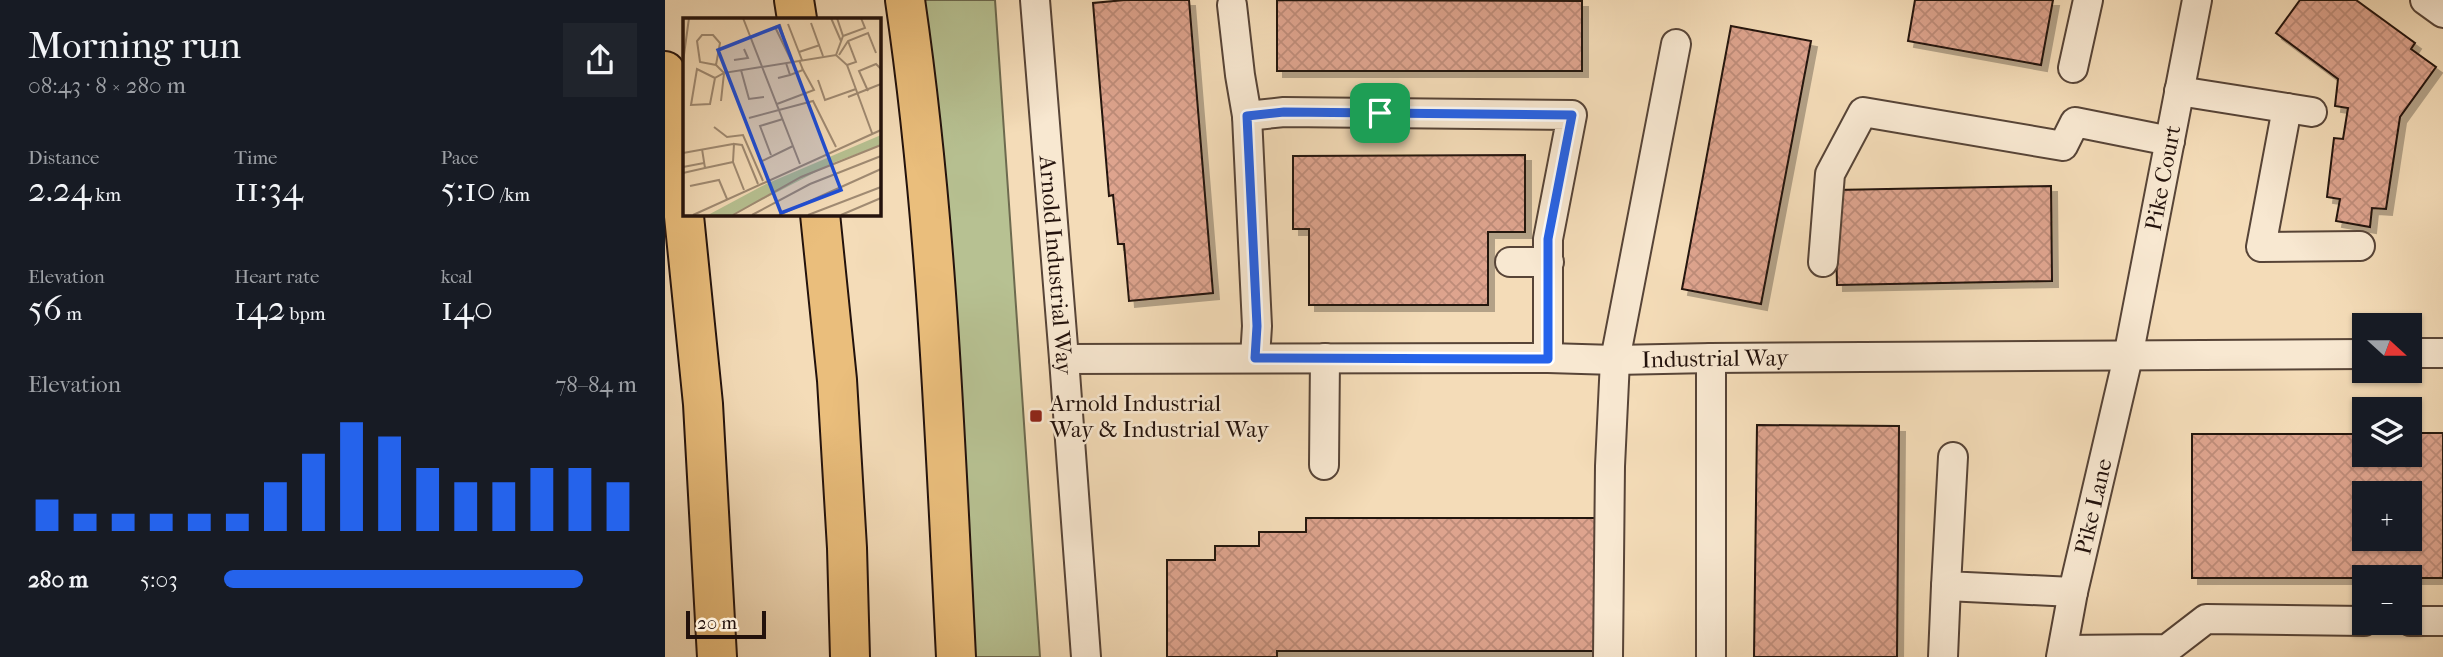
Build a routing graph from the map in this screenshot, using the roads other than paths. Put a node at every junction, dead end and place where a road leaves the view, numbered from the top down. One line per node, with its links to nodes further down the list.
1 (794, 0): 9 (highway)
2 (905, 0): 44 (highway)
3 (1035, 0): 30 (street, Arnold Industrial Way)
4 (2088, 0): 11 (street)
5 (2197, 0): 13 (street, Pike Court)
6 (2425, 0): 8 (street)
7 (1232, 5): 14 (street)
8 (2443, 13)
9 (797, 18)
10 (1676, 44): 32 (street)
11 (2073, 68)
12 (665, 71): 16 (highway)
13 (2179, 91): 15 (street, Pike Court); 19 (street)
14 (1247, 116): 21 (street); 27 (street)
15 (2170, 141): 22 (street); 26 (street, Pike Court)
16 (683, 208)
17 (684, 215): 42 (highway)
18 (820, 215): 43 (highway)
19 (2360, 246)
20 (1510, 262): 21 (street)
21 (1549, 262): 31 (street)
22 (1823, 262)
23 (2443, 352): 24 (street)
24 (2422, 353)
25 (2352, 354): 26 (street, Industrial Way)
26 (2128, 356): 29 (street, Industrial Way); 36 (street, Pike Lane)
27 (1255, 358): 28 (street, Industrial Way); 30 (street, Industrial Way)
28 (1325, 358): 31 (street, Industrial Way); 34 (street)
29 (1711, 358): 32 (street, Industrial Way); 47 (street)
30 (1065, 359): 45 (street, Arnold Industrial Way)
31 (1548, 359): 32 (street, Industrial Way)
32 (1615, 360): 46 (street)
33 (1953, 457): 35 (street)
34 (1324, 465)
35 (1946, 586): 36 (street); 48 (street)
36 (2073, 592): 41 (street, Pike Lane)
37 (2352, 621): 40 (street)
38 (2422, 621): 39 (street)
39 (2443, 621)
40 (2172, 653): 41 (street)
41 (2062, 654)
42 (717, 657)
43 (850, 657)
44 (955, 657)
45 (1086, 657)
46 (1608, 657)
47 (1711, 657)
48 (1943, 657)

